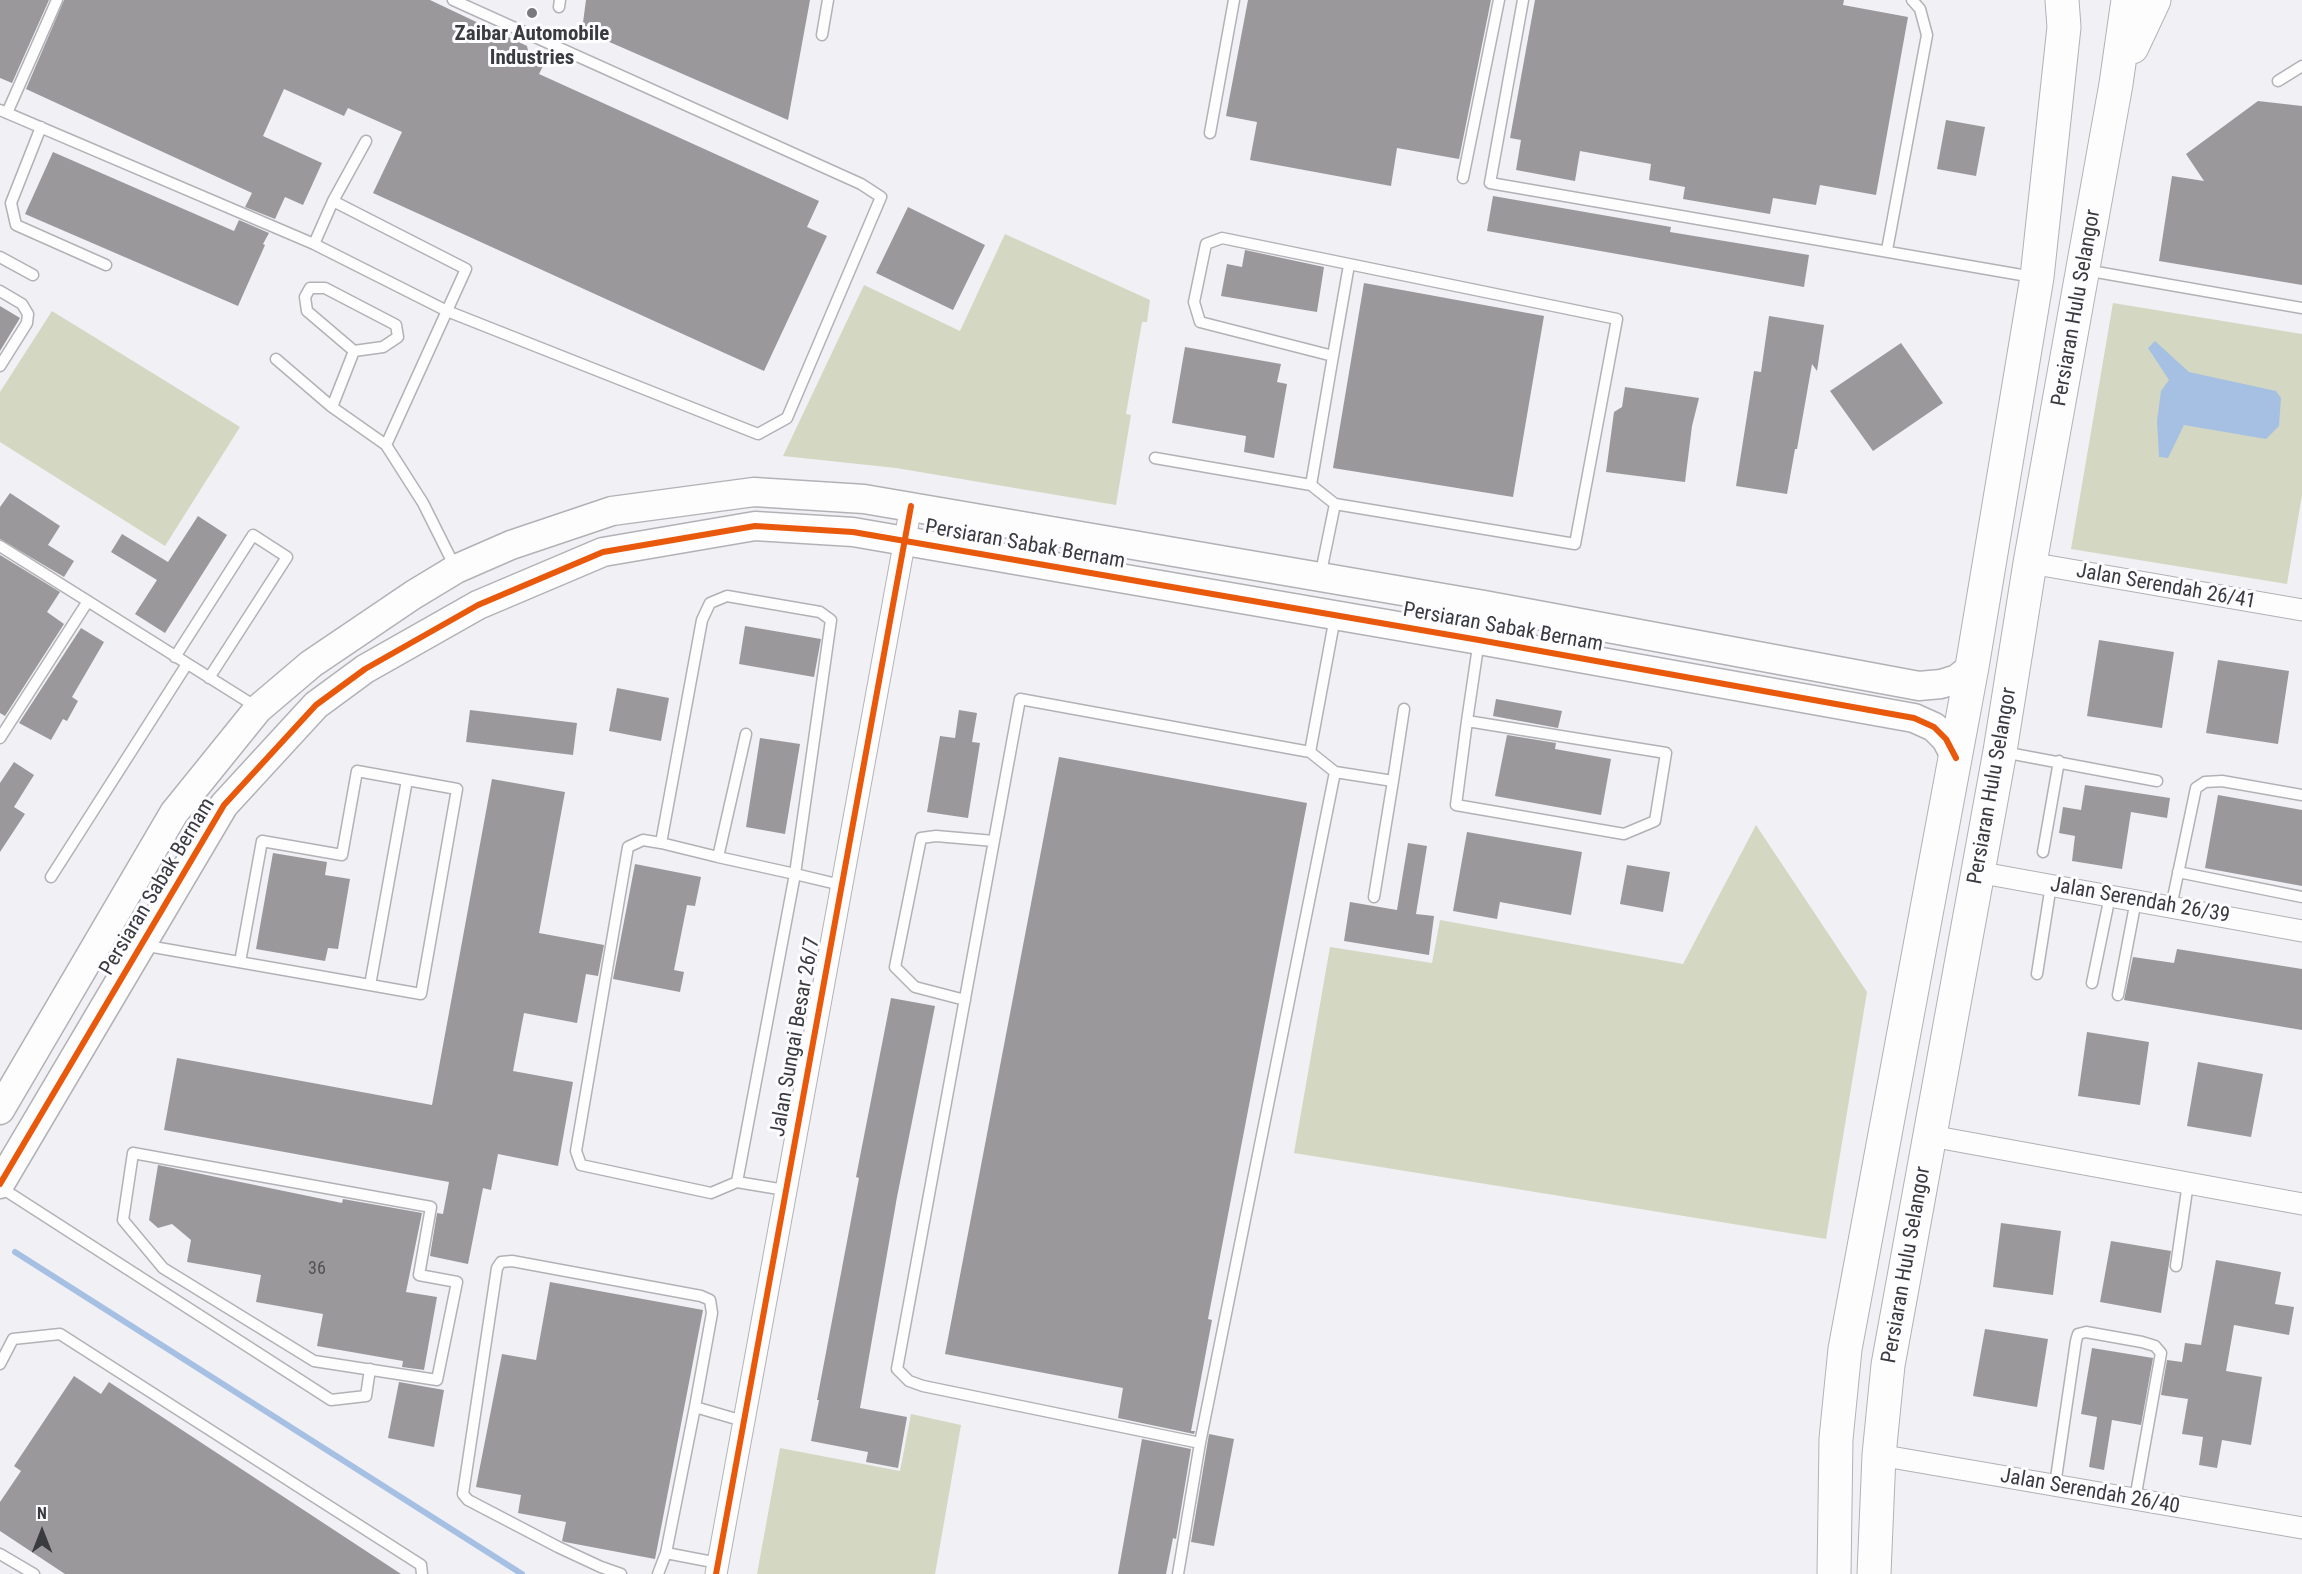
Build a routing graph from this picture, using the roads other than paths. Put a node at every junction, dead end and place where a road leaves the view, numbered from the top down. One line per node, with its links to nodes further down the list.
1 (57, 0): 15 (lane)
2 (453, 0): 31 (lane)
3 (828, 0): 11 (lane)
4 (1234, 0): 17 (lane)
5 (1499, 0): 19 (lane)
6 (1523, 0): 22 (lane)
7 (1912, 0): 22 (lane)
8 (2128, 0): 14 (main road, Persiaran Hulu Selangor)
9 (2154, 0): 14 (main road)
10 (2063, 14): 28 (main road, Persiaran Hulu Selangor)
11 (822, 35)
12 (2302, 66): 13 (lane)
13 (2278, 81)
14 (2116, 84): 26 (main road, Persiaran Hulu Selangor)
15 (3, 111): 16 (lane)
16 (41, 127): 21 (lane); 24 (lane)
17 (1210, 133)
18 (366, 141): 20 (lane)
19 (1463, 178)
20 (333, 201): 21 (lane); 31 (lane)
21 (314, 244): 31 (lane)
22 (1887, 250): 28 (lane)
23 (0, 257): 27 (lane)
24 (106, 265)
25 (1349, 265): 33 (lane); 33 (lane); 40 (lane)
26 (2084, 270): 30 (lane); 44 (main road, Persiaran Hulu Selangor)
27 (33, 275)
28 (2037, 278): 55 (main road, Persiaran Hulu Selangor)
29 (0, 291): 35 (lane)
30 (2302, 308)
31 (447, 311): 37 (lane)
32 (354, 351): 32 (lane); 36 (lane)
33 (1333, 356): 39 (lane)
34 (276, 359): 36 (lane)
35 (0, 366)
36 (332, 406): 37 (lane)
37 (386, 445): 45 (lane)
38 (1155, 458): 39 (lane)
39 (1311, 485): 40 (lane)
40 (1335, 504): 46 (lane)
41 (911, 507): 42 (street, Jalan Sungai Besar 26/7); 45 (street, Persiaran Sabak Bernam); 46 (street, Persiaran Sabak Bernam)
42 (904, 541): 48 (street, Persiaran Sabak Bernam); 51 (street, Persiaran Sabak Bernam); 79 (street, Jalan Sungai Besar 26/7)
43 (0, 546): 47 (lane)
44 (2030, 563): 50 (street, Jalan Serendah 26/41); 62 (main road, Persiaran Hulu Selangor)
45 (456, 569): 48 (street); 57 (street, Persiaran Sabak Bernam)
46 (1320, 577): 49 (street, Persiaran Sabak Bernam)
47 (88, 601): 53 (lane); 61 (lane)
48 (478, 605): 87 (street, Persiaran Sabak Bernam)
49 (1484, 605): 52 (lane); 55 (street, Persiaran Sabak Bernam)
50 (2302, 610)
51 (1335, 615): 52 (street, Persiaran Sabak Bernam); 63 (lane)
52 (1479, 640): 59 (lane); 64 (street, Persiaran Sabak Bernam)
53 (175, 657): 54 (lane); 56 (lane)
54 (187, 664): 56 (lane); 78 (lane)
55 (1972, 667): 64 (main road, Persiaran Hulu Selangor)
56 (209, 678): 57 (lane)
57 (258, 709): 94 (street, Persiaran Sabak Bernam)
58 (1404, 709): 68 (lane)
59 (1467, 721): 59 (lane)
60 (746, 734): 74 (lane)
61 (0, 738)
62 (2000, 751): 65 (lane); 75 (main road, Persiaran Hulu Selangor)
63 (1310, 752): 66 (lane); 71 (lane)
64 (1956, 758): 121 (main road, Persiaran Hulu Selangor)
65 (2059, 761): 69 (lane); 73 (lane)
66 (1335, 772): 68 (lane); 108 (lane)
67 (407, 780): 88 (lane); 91 (lane); 91 (lane)
68 (1393, 781): 82 (lane)
69 (2157, 781)
70 (2302, 795): 76 (lane)
71 (994, 841): 93 (lane); 93 (lane)
72 (661, 843): 74 (lane); 77 (lane); 96 (lane)
73 (2043, 852)
74 (718, 857): 77 (lane)
75 (1977, 872): 80 (street, Jalan Serendah 26/39); 95 (main road, Persiaran Hulu Selangor)
76 (2178, 872): 83 (lane); 85 (lane)
77 (795, 874): 79 (lane); 96 (lane)
78 (51, 877)
79 (841, 885): 99 (street, Jalan Sungai Besar 26/7)
80 (2051, 885): 81 (street, Jalan Serendah 26/39); 89 (lane)
81 (2110, 896): 84 (street, Jalan Serendah 26/39); 90 (lane)
82 (1374, 897)
83 (2302, 897)
84 (2136, 900): 85 (street, Jalan Serendah 26/39); 92 (lane)
85 (2171, 907): 86 (street, Jalan Serendah 26/39)
86 (2302, 930)
87 (142, 945): 88 (lane); 98 (street, Persiaran Sabak Bernam)
88 (240, 962): 91 (lane)
89 (2037, 974)
90 (2092, 983)
91 (370, 985)
92 (2118, 995)
93 (965, 1000): 108 (lane)
94 (0, 1110)
95 (1930, 1136): 97 (street); 109 (main road, Persiaran Hulu Selangor)
96 (737, 1182): 99 (lane)
97 (2188, 1183): 100 (street); 101 (lane)
98 (0, 1186): 103 (lane)
99 (785, 1190): 107 (street, Jalan Sungai Besar 26/7)
100 (2302, 1204)
101 (2176, 1266)
102 (163, 1268): 103 (lane); 105 (lane); 105 (lane)
103 (152, 1285): 105 (lane)
104 (0, 1364): 117 (lane)
105 (370, 1370)
106 (695, 1407): 107 (lane); 113 (lane); 118 (lane)
107 (743, 1421): 115 (street, Jalan Sungai Besar 26/7)
108 (1200, 1443): 120 (lane)
109 (1879, 1455): 110 (street, Jalan Serendah 26/40); 122 (main road, Persiaran Hulu Selangor)
110 (2055, 1485): 111 (street, Jalan Serendah 26/40); 111 (lane)
111 (2135, 1499): 112 (street, Jalan Serendah 26/40)
112 (2302, 1528)
113 (666, 1553): 115 (lane); 119 (lane)
114 (0, 1554): 116 (lane)
115 (717, 1568)
116 (34, 1574)
117 (422, 1574)
118 (621, 1574)
119 (658, 1574)
120 (1178, 1574)
121 (1834, 1574)
122 (1874, 1574)

